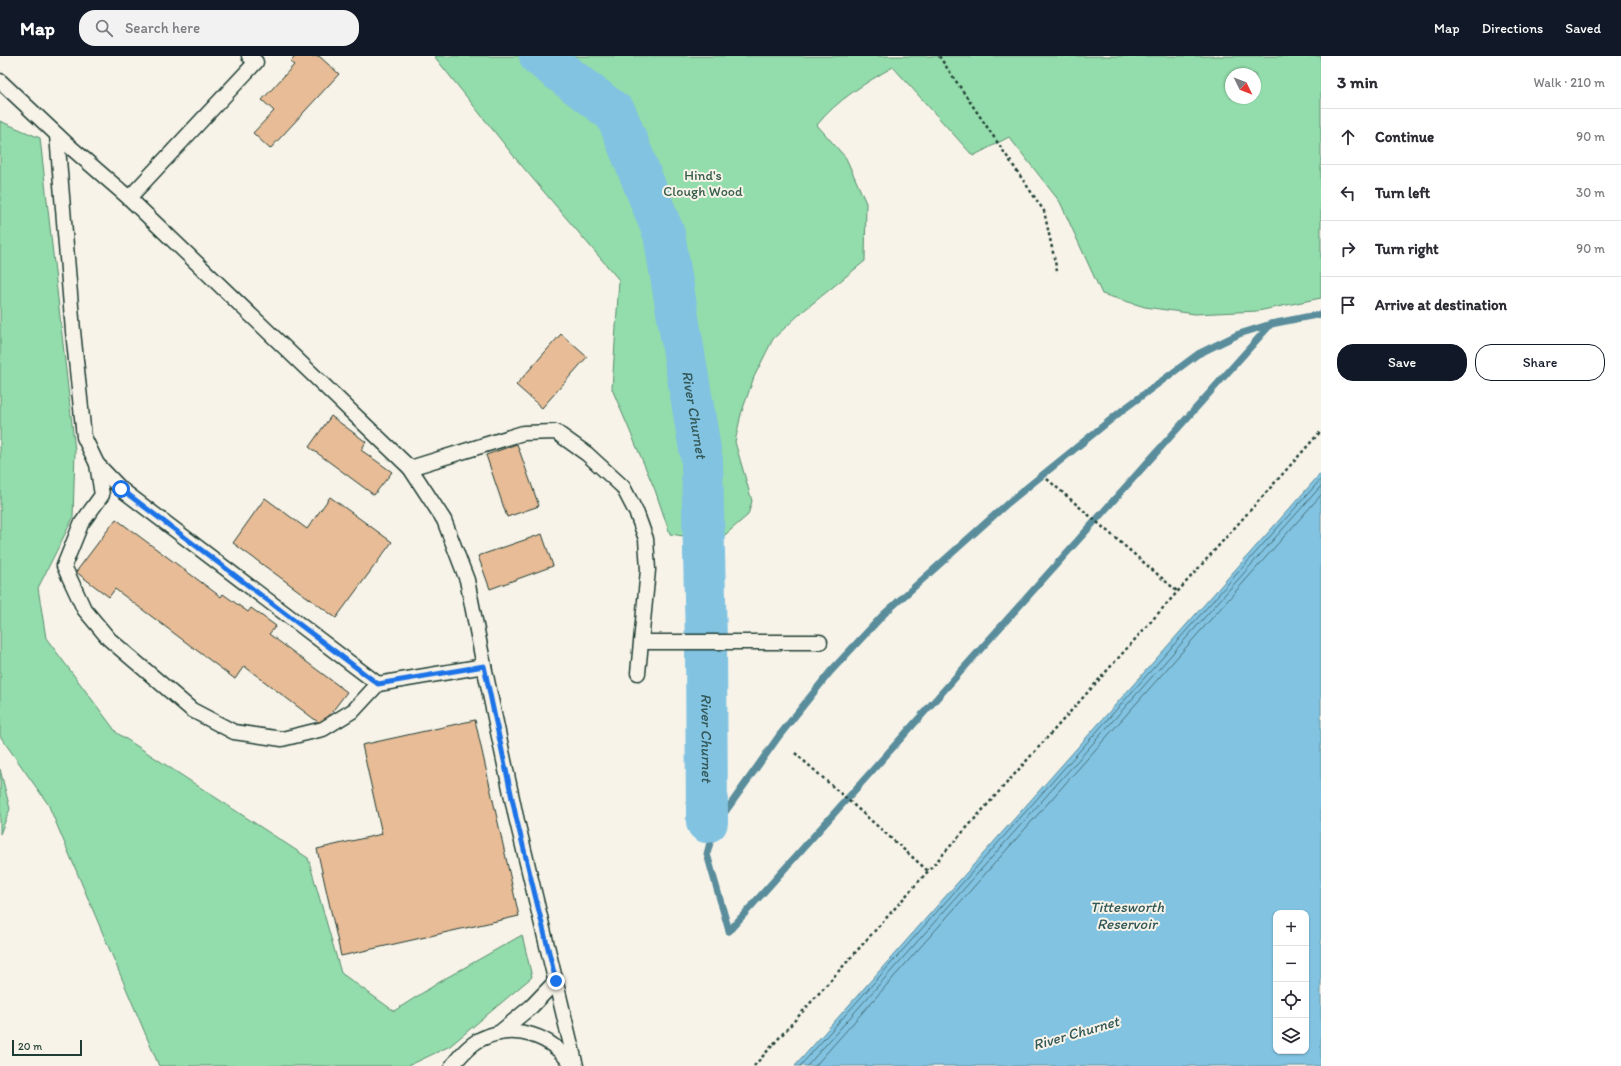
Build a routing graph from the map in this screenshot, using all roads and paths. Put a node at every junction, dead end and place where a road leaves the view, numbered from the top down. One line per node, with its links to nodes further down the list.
1 (249, 56): 5 (lane)
2 (939, 56): 6 (path)
3 (0, 81): 4 (lane)
4 (57, 135): 5 (lane); 8 (lane)
5 (129, 198): 9 (lane)
6 (1058, 271)
7 (1321, 431): 11 (path)
8 (98, 464): 16 (lane); 16 (lane)
9 (410, 468): 12 (lane); 14 (lane)
10 (1047, 479): 11 (path)
11 (1178, 592): 18 (path)
12 (642, 642): 13 (lane); 15 (lane)
13 (820, 642)
14 (484, 666): 16 (lane); 19 (lane)
15 (638, 673)
16 (378, 684)
17 (795, 753): 18 (path)
18 (928, 871): 24 (path)
19 (556, 981): 20 (lane); 23 (lane)
20 (498, 1033): 21 (lane); 22 (lane)
21 (452, 1066)
22 (572, 1066)
23 (576, 1066)
24 (754, 1066)

